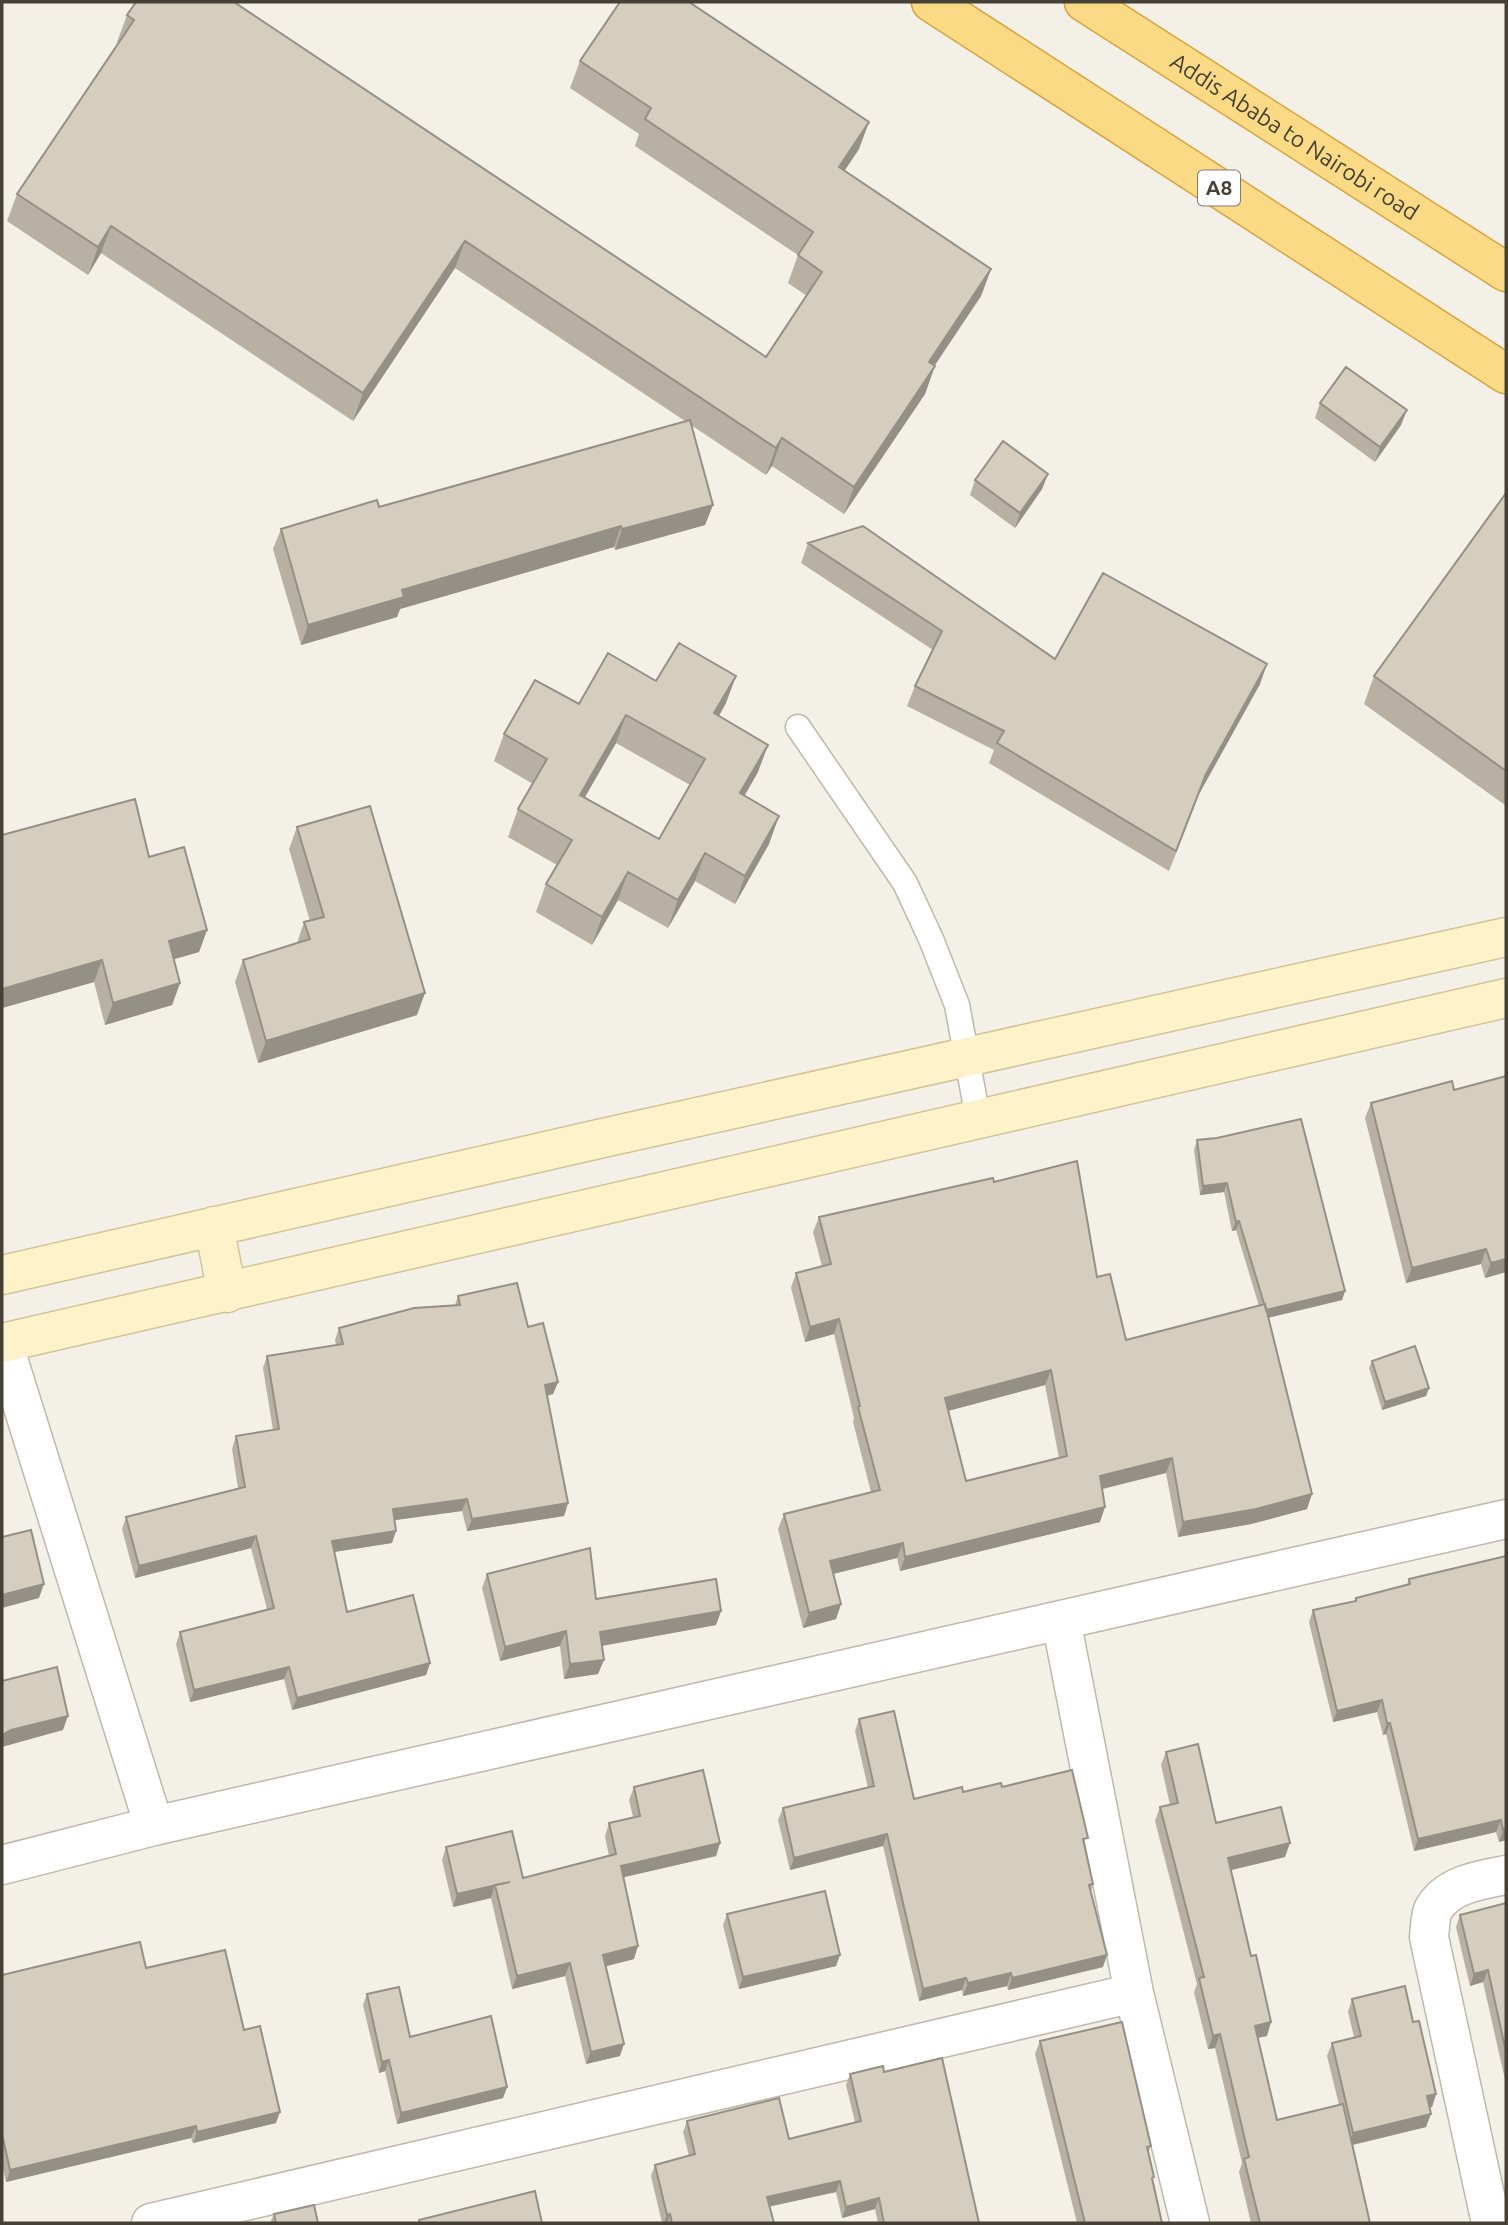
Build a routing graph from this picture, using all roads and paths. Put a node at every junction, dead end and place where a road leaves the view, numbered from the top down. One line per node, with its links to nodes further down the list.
1 (931, 2): 4 (highway, A8)
2 (1084, 2): 3 (highway, Addis Ababa to Nairobi road)
3 (1506, 272)
4 (1506, 374)
5 (797, 727): 8 (lane)
6 (1506, 937): 8 (main road)
7 (1506, 998): 9 (main road)
8 (965, 1058): 9 (lane); 10 (main road)
9 (978, 1118): 12 (main road)
10 (214, 1226): 11 (main road); 12 (main road)
11 (2, 1275)
12 (227, 1293): 13 (main road)
13 (2, 1343): 16 (street)
14 (1506, 1519): 15 (street)
15 (1061, 1620): 16 (street); 19 (street)
16 (155, 1826): 17 (street)
17 (2, 1865)
18 (1506, 1875): 22 (street)
19 (1134, 1993): 20 (street); 21 (street)
20 (151, 2223)
21 (1190, 2223)
22 (1492, 2223)

